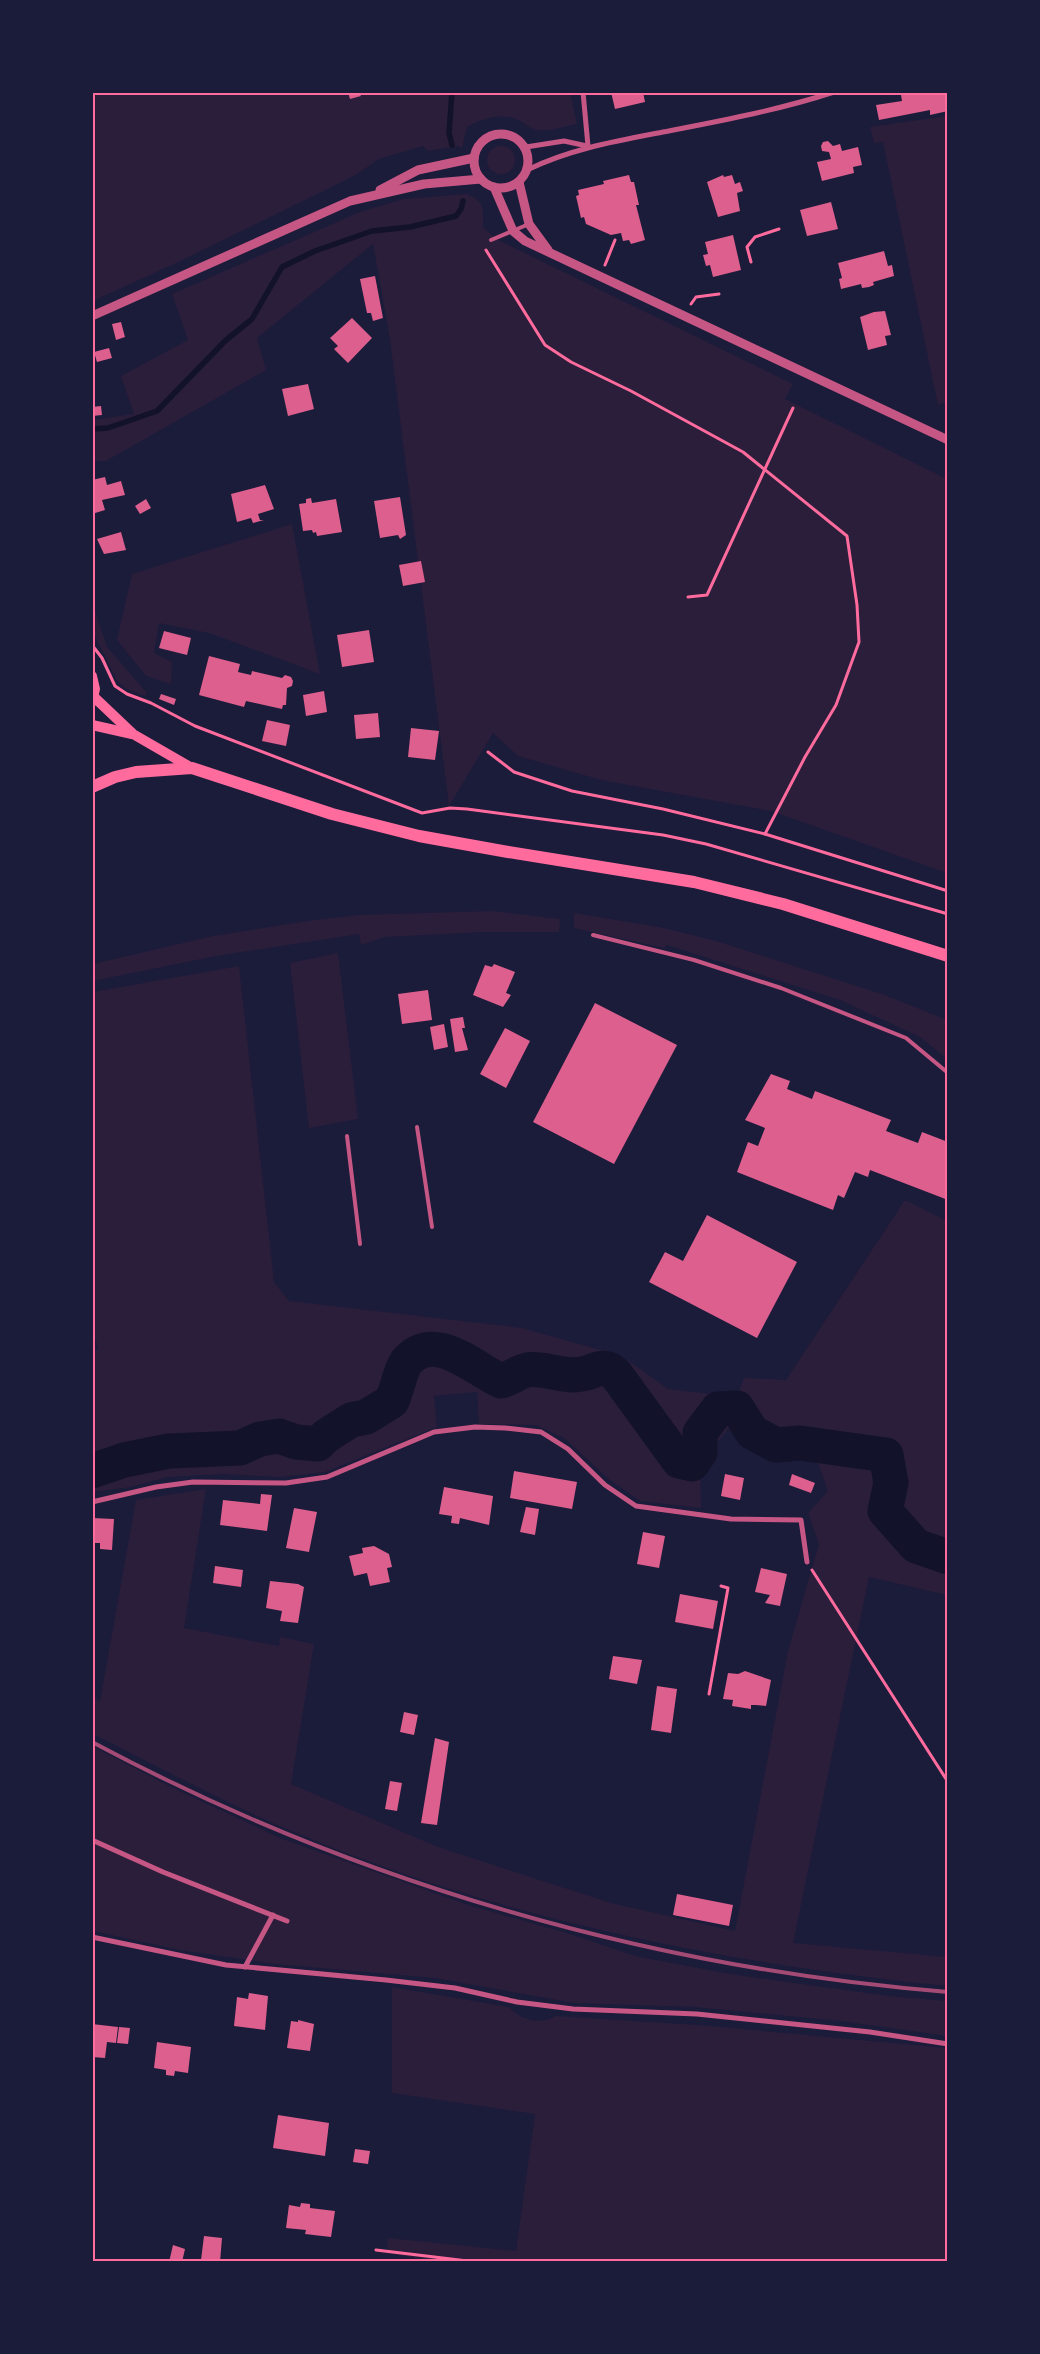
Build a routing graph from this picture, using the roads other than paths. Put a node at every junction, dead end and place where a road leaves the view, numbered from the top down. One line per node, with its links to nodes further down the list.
1 (583, 92): 3 (street)
2 (834, 92): 3 (street)
3 (588, 146): 4 (street); 6 (street)
4 (526, 147): 5 (street); 6 (street)
5 (474, 158): 7 (street); 10 (street)
6 (527, 170): 8 (street)
7 (481, 179): 9 (street); 10 (street)
8 (519, 182): 9 (street); 11 (street)
9 (494, 187): 12 (street)
10 (371, 195): 15 (street)
11 (529, 224): 12 (lane); 14 (street)
12 (513, 231): 13 (lane); 14 (street)
13 (491, 240)
14 (550, 252): 16 (street)
15 (92, 316)
16 (948, 440)
17 (92, 676): 18 (main road)
18 (93, 699): 20 (main road)
19 (92, 725): 20 (main road)
20 (133, 734): 21 (main road)
21 (192, 768): 22 (main road); 24 (main road)
22 (92, 787)
23 (593, 935): 25 (lane)
24 (948, 956)
25 (948, 1073)
26 (417, 1127): 28 (lane)
27 (347, 1136): 29 (lane)
28 (432, 1227)
29 (360, 1244)
30 (92, 1502): 31 (street)
31 (807, 1562)
32 (92, 1840): 33 (street)
33 (273, 1915): 34 (street); 36 (street)
34 (287, 1920)
35 (92, 1938): 36 (street)
36 (245, 1967): 37 (street)
37 (948, 2044)

